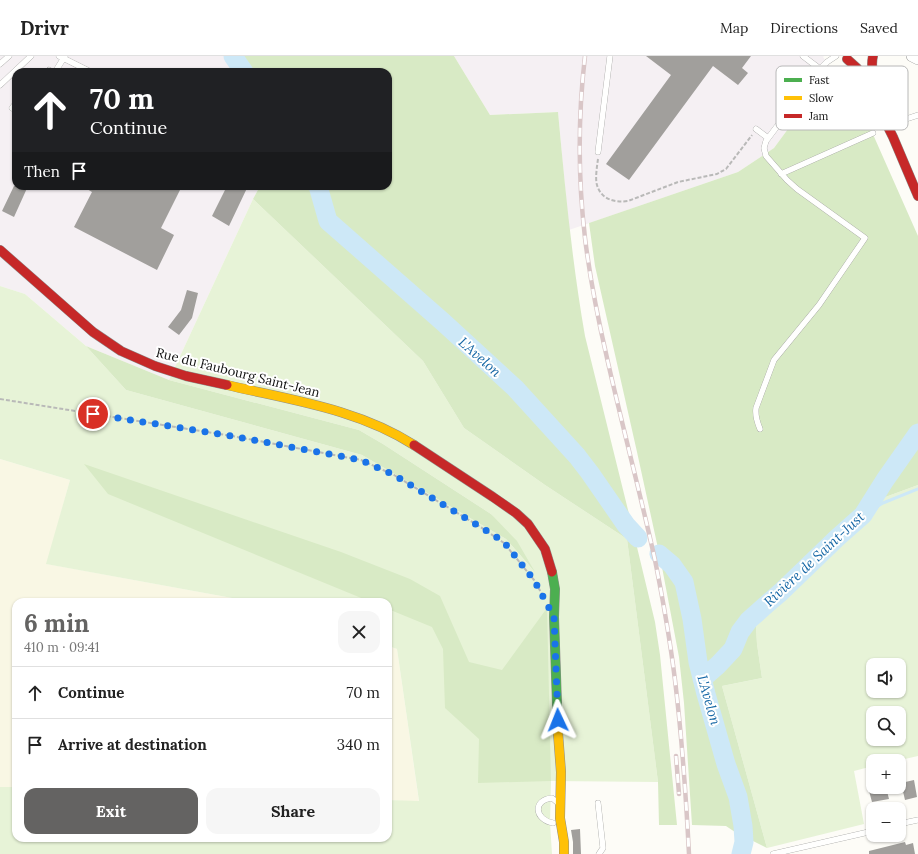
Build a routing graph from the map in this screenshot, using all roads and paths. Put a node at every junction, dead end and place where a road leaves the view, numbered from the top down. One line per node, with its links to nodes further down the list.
1 (9, 56): 11 (lane)
2 (31, 56): 16 (lane)
3 (610, 56): 30 (lane)
4 (803, 56): 12 (lane)
5 (836, 56): 13 (lane)
6 (873, 56): 9 (main road); 15 (main road)
7 (912, 56): 10 (street)
8 (62, 57): 17 (lane); 18 (lane)
9 (845, 58): 14 (main road)
10 (918, 59)
11 (0, 64)
12 (815, 66)
13 (824, 66)
14 (855, 66)
15 (871, 66)
16 (18, 68)
17 (56, 68)
18 (84, 68)
19 (12, 74): 20 (lane)
20 (0, 85)
21 (918, 116): 22 (lane)
22 (908, 119)
23 (776, 128): 29 (lane)
24 (756, 129): 29 (lane); 30 (path)
25 (890, 130): 28 (main road)
26 (891, 130): 28 (main road)
27 (873, 133): 31 (lane)
28 (893, 137): 32 (main road)
29 (768, 138): 31 (lane)
30 (598, 152)
31 (781, 174): 35 (lane)
32 (918, 196)
33 (0, 250): 37 (main road, Rue du Faubourg Saint-Jean)
34 (0, 399): 36 (path)
35 (760, 429)
36 (544, 598)
37 (559, 749): 38 (main road, Rue du Faubourg Saint-Jean); 40 (main road, Rue du Faubourg Saint-Jean)
38 (552, 798): 40 (lane); 42 (main road, Rue du Faubourg Saint-Jean); 42 (lane)
39 (598, 803): 46 (lane)
40 (560, 807): 45 (main road, Rue du Faubourg Saint-Jean)
41 (918, 820): 43 (lane)
42 (553, 823): 45 (main road, Rue du Faubourg Saint-Jean)
43 (906, 823)
44 (866, 832): 47 (lane)
45 (563, 854)
46 (600, 854)
47 (773, 854)

